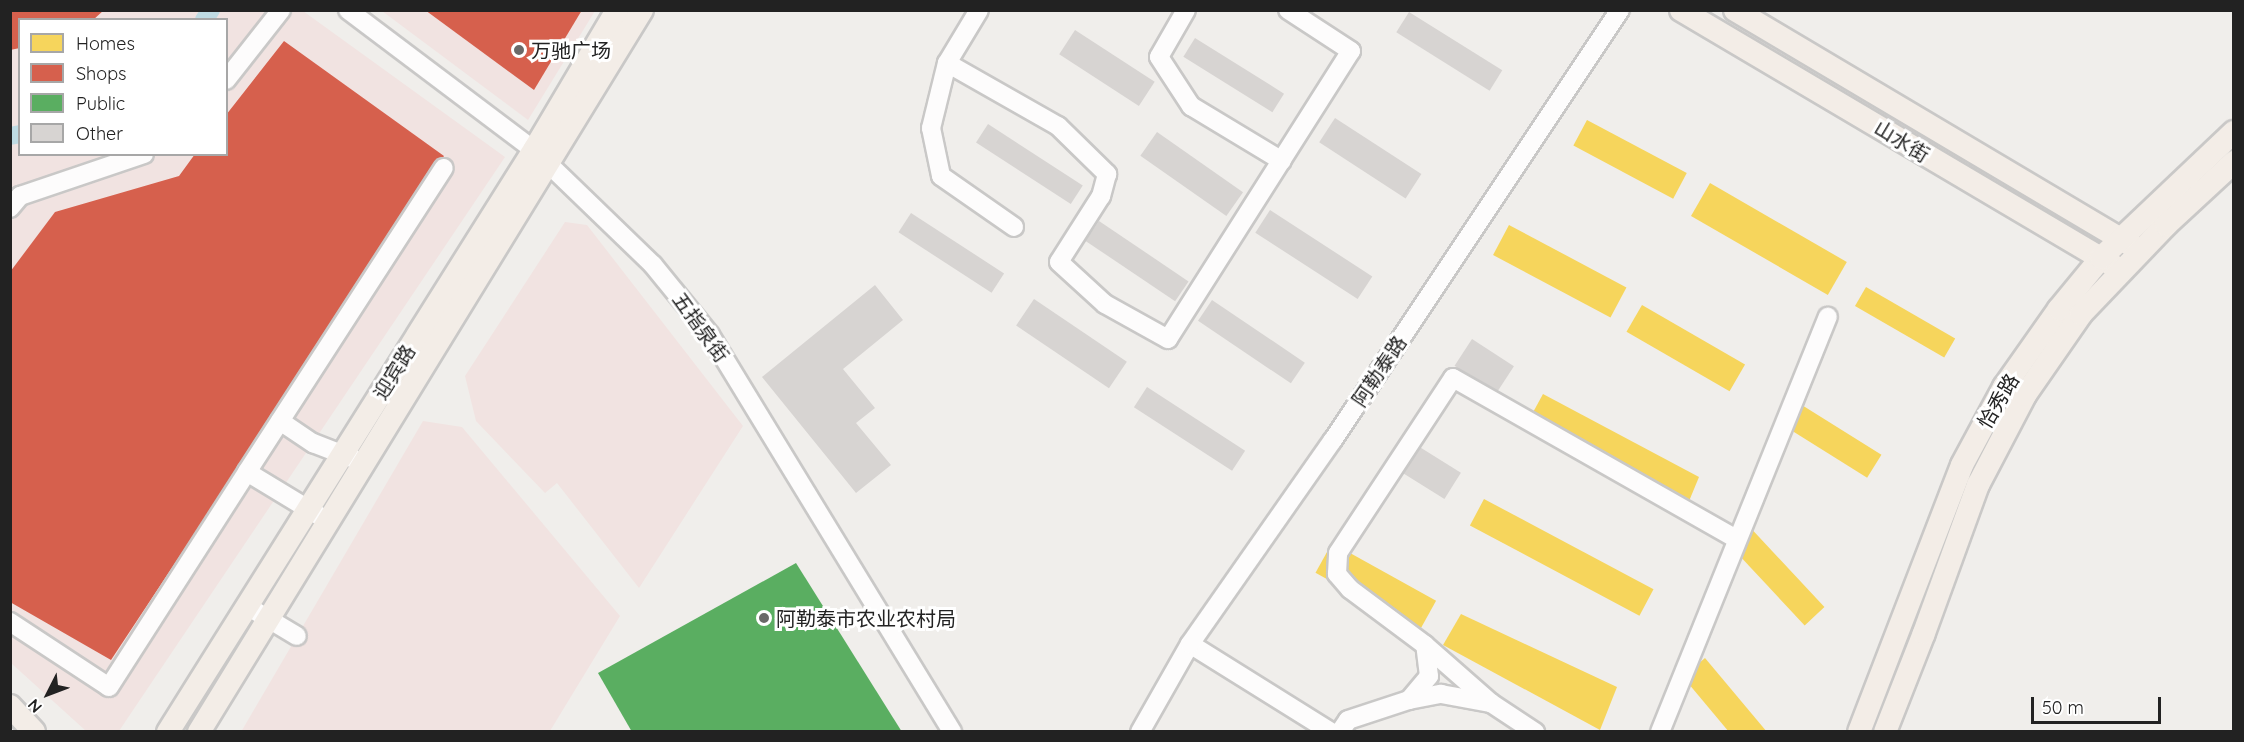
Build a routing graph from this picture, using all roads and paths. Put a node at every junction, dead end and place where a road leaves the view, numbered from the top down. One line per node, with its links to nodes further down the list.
1 (281, 10): 12 (street)
2 (348, 10): 15 (street, 五指泉街)
3 (618, 10): 15 (main road, 迎宾路)
4 (642, 10): 15 (main road, 迎宾路)
5 (979, 10): 11 (street)
6 (1186, 10): 16 (street)
7 (1288, 10): 16 (street)
8 (1620, 10): 37 (street, 阿勒泰路)
9 (1681, 10): 23 (main road, 山水街)
10 (1735, 10): 21 (main road, 山水街)
11 (947, 63): 16 (street); 20 (street)
12 (228, 77)
13 (2234, 132): 21 (main road, 恰秀路)
14 (138, 156): 19 (street)
15 (541, 156): 27 (main road, 迎宾路); 28 (main road, 迎宾路); 45 (street, 五指泉街)
16 (1281, 161)
17 (2234, 162): 22 (main road, 恰秀路)
18 (444, 168): 26 (street)
19 (10, 208)
20 (1014, 227)
21 (2121, 239): 22 (main road, 山水街); 23 (main road, 恰秀路)
22 (2141, 251): 24 (main road, 恰秀路)
23 (2101, 258): 24 (main road, 山水街); 51 (main road, 恰秀路)
24 (2122, 271): 52 (main road, 恰秀路)
25 (1828, 317): 32 (street)
26 (280, 421): 27 (street); 29 (street)
27 (343, 453): 28 (street); 30 (main road, 迎宾路)
28 (363, 465): 31 (main road, 迎宾路)
29 (247, 472): 30 (street); 35 (street)
30 (309, 508): 31 (street); 33 (main road, 迎宾路)
31 (328, 521): 34 (main road, 迎宾路)
32 (1736, 540): 38 (street); 50 (street)
33 (247, 606): 34 (street); 43 (main road, 迎宾路)
34 (268, 619): 36 (street); 44 (main road, 迎宾路)
35 (10, 622)
36 (297, 636)
37 (1190, 644): 46 (street, 阿勒泰路); 47 (street)
38 (1425, 645): 39 (street); 40 (street)
39 (1409, 700): 40 (street); 48 (street)
40 (1491, 703): 49 (street)
41 (10, 706): 42 (main road)
42 (34, 732)
43 (168, 732)
44 (199, 732)
45 (952, 732)
46 (1140, 732)
47 (1331, 732)
48 (1340, 732)
49 (1535, 732)
50 (1660, 732)
51 (1858, 732)
52 (1885, 732)

